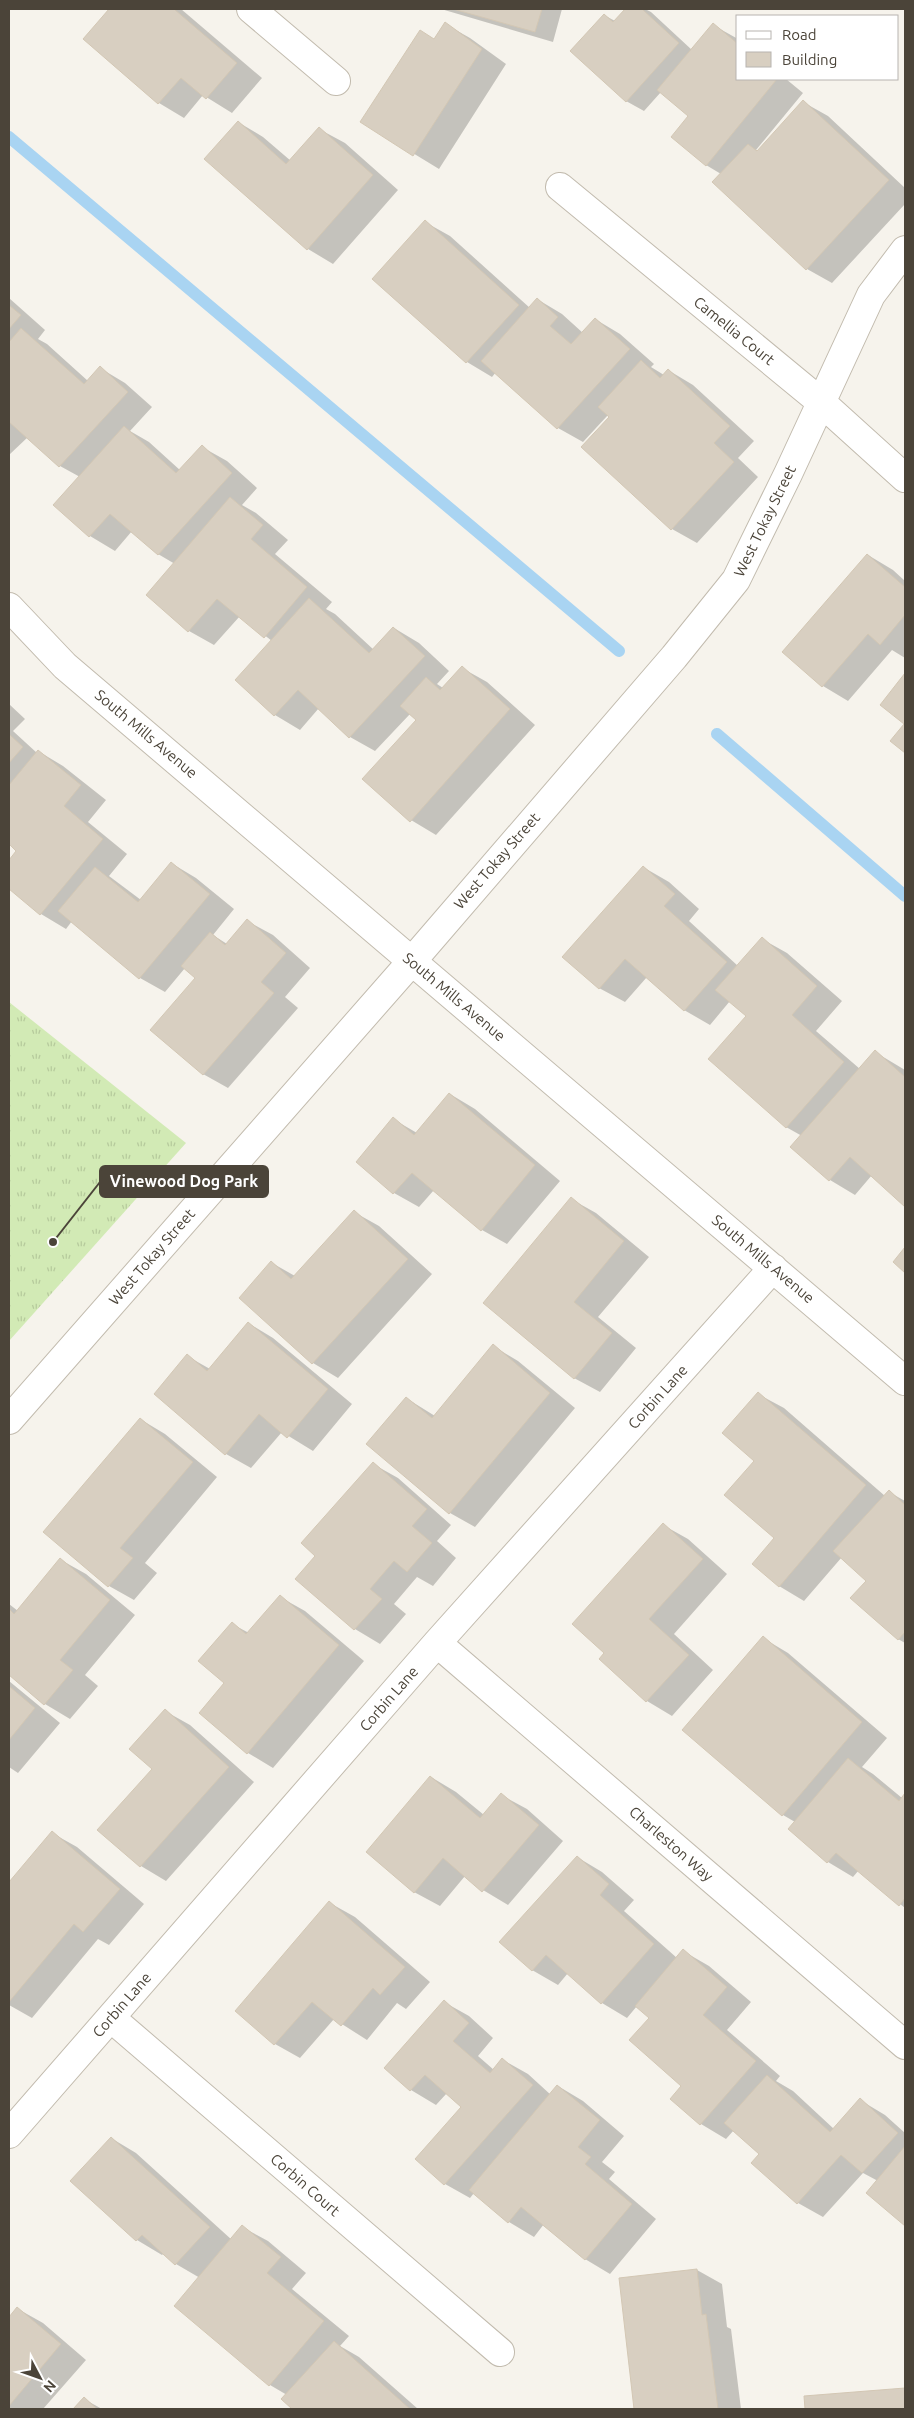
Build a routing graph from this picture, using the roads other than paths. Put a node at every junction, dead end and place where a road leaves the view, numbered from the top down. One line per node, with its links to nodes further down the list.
1 (251, 9): 2 (street)
2 (336, 81)
3 (560, 187): 5 (street, Camellia Court)
4 (905, 250): 5 (street, West Tokay Street)
5 (822, 403): 6 (street, Camellia Court); 8 (street, West Tokay Street)
6 (905, 478)
7 (9, 607): 8 (street, South Mills Avenue)
8 (412, 961): 9 (street, South Mills Avenue); 11 (street, West Tokay Street)
9 (773, 1268): 10 (street, South Mills Avenue); 12 (street, Corbin Lane)
10 (905, 1381)
11 (9, 1420)
12 (437, 1643): 13 (street, Corbin Lane); 14 (street, Charleston Way)
13 (111, 2018): 15 (street, Corbin Lane); 16 (street, Corbin Court)
14 (905, 2045)
15 (9, 2134)
16 (500, 2352)

